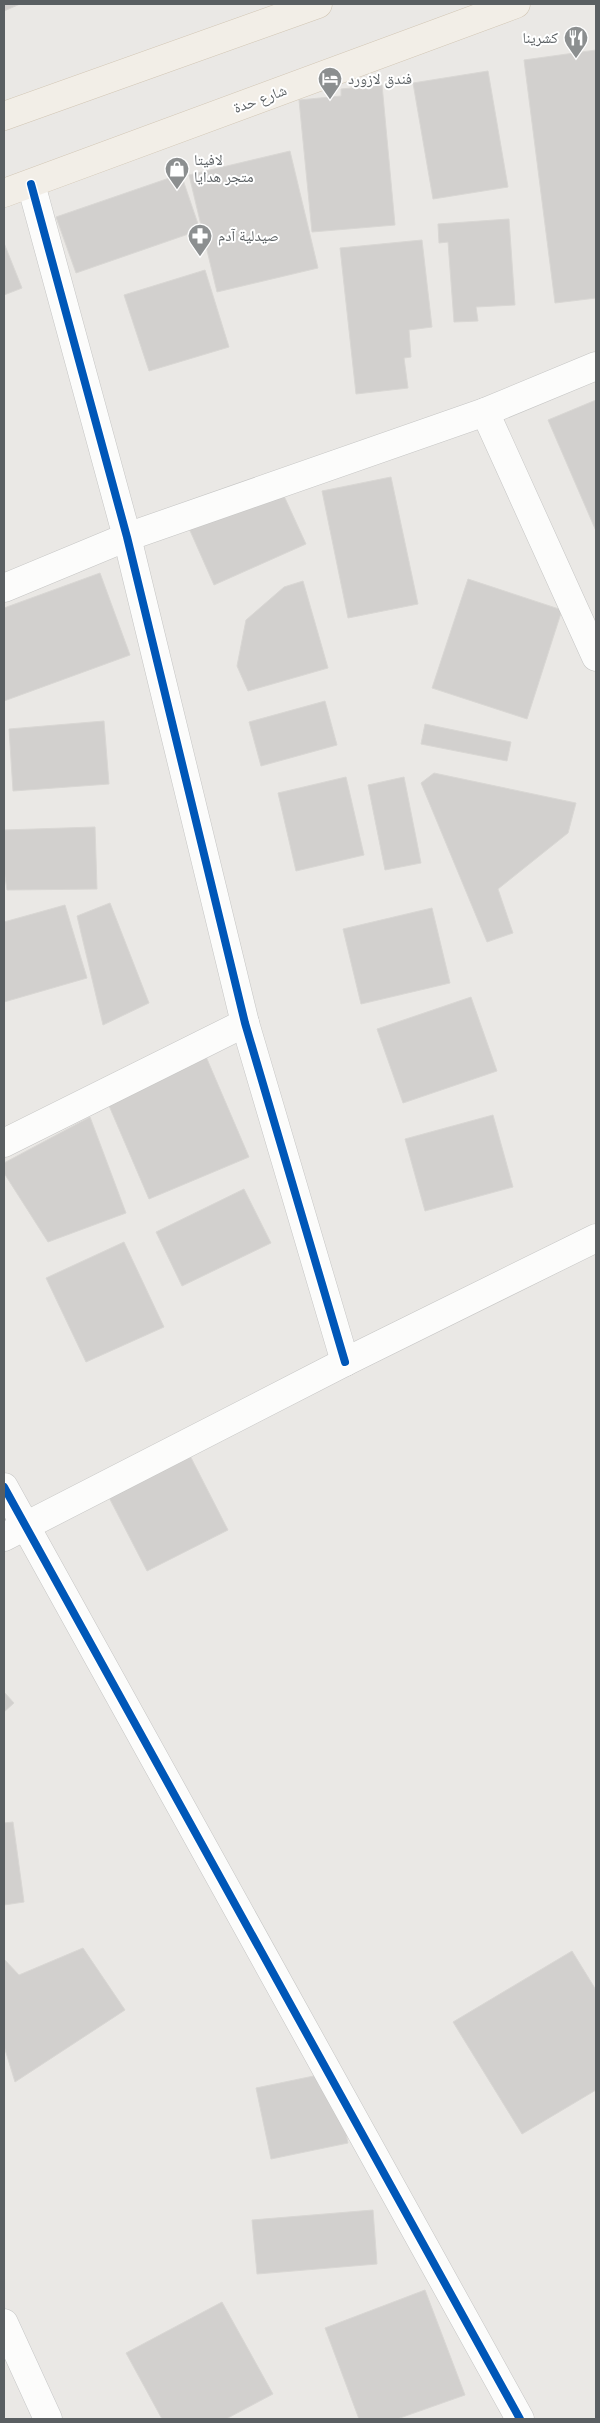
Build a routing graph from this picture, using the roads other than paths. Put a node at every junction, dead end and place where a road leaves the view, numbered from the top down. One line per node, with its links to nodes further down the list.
1 (318, 4): 3 (main road)
2 (516, 4): 4 (main road, شارع حدة)
3 (4, 116)
4 (30, 184): 5 (main road, شارع حدة); 8 (street)
5 (4, 193)
6 (596, 366): 7 (street)
7 (485, 412): 8 (street); 10 (street)
8 (127, 537): 9 (street); 11 (street)
9 (4, 588)
10 (596, 656)
11 (245, 1023): 12 (street); 14 (street)
12 (4, 1143)
13 (596, 1238): 14 (street)
14 (345, 1362): 16 (street)
15 (4, 1487): 16 (street)
16 (14, 1532): 19 (street)
17 (4, 2323): 18 (street)
18 (48, 2419)
19 (520, 2419)

